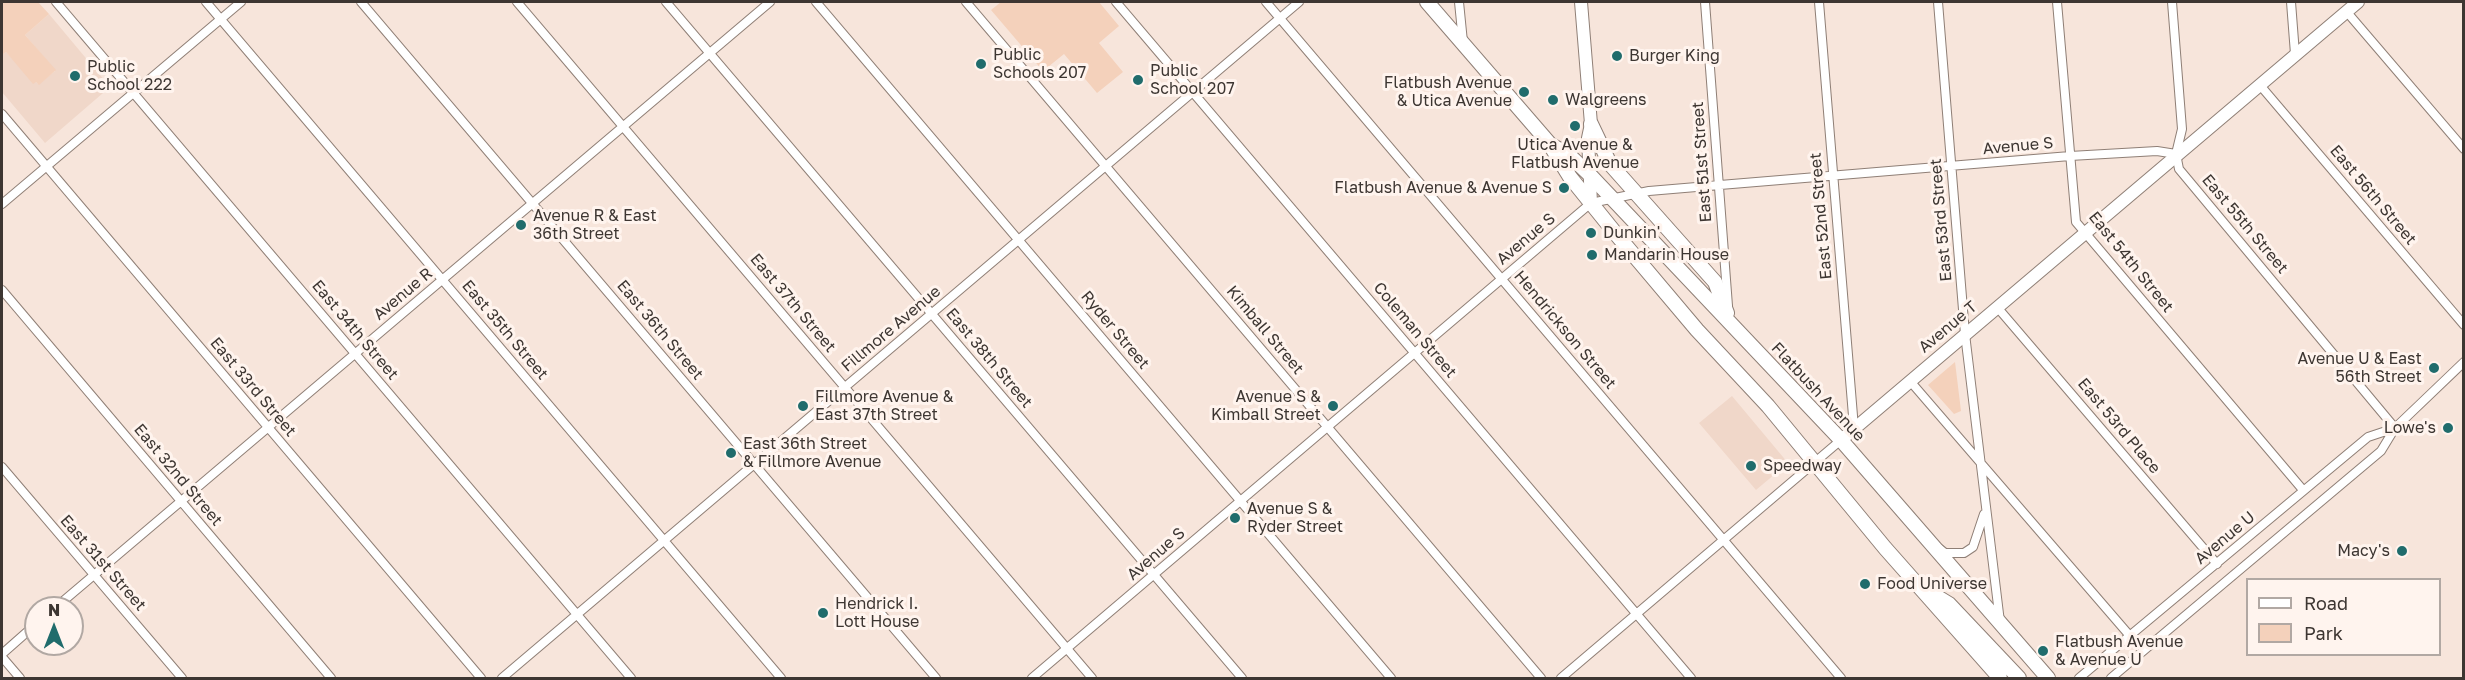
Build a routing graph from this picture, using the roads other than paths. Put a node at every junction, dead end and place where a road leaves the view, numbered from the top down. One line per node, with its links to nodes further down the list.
1 (56, 2): 30 (street, East 34th Street)
2 (206, 2): 25 (street, East 35th Street)
3 (241, 2): 25 (street)
4 (361, 2): 47 (street, East 36th Street)
5 (518, 2): 34 (street, East 37th Street)
6 (666, 2): 27 (street, East 38th Street)
7 (770, 2): 27 (street, Avenue R)
8 (816, 2): 51 (street, Ryder Street)
9 (966, 2): 40 (street, Kimball Street)
10 (1116, 2): 31 (street, Coleman Street)
11 (1266, 2): 24 (street, Hendrickson Street)
12 (1299, 2): 24 (street, Fillmore Avenue)
13 (1427, 2): 26 (main road, Flatbush Avenue)
14 (1459, 2): 26 (street)
15 (1581, 2): 33 (main road)
16 (1705, 2): 44 (street, East 51st Street)
17 (1819, 2): 43 (street, East 52nd Street)
18 (1938, 2): 41 (street, East 53rd Street)
19 (2057, 2): 38 (street, East 54th Street)
20 (2172, 2): 37 (street)
21 (2291, 2): 28 (street)
22 (2358, 2): 23 (main road, Avenue T)
23 (2346, 11): 28 (main road, Avenue T); 36 (street)
24 (1280, 18): 31 (street, Fillmore Avenue); 52 (street, Hendrickson Street)
25 (220, 19): 30 (street); 53 (street, East 35th Street)
26 (1463, 43): 35 (main road, Flatbush Avenue)
27 (710, 52): 34 (street, Avenue R); 56 (street, East 38th Street)
28 (2295, 54): 29 (main road, Avenue T)
29 (2259, 84): 37 (main road, Avenue T); 58 (street, East 56th Street)
30 (134, 92): 39 (street); 61 (street, East 34th Street)
31 (1193, 92): 40 (street, Fillmore Avenue); 60 (street, Coleman Street)
32 (2, 114): 39 (street, East 33rd Street)
33 (1591, 124): 42 (main road); 45 (main road)
34 (623, 125): 47 (street, Avenue R); 64 (street, East 37th Street)
35 (1549, 143): 42 (main road, Flatbush Avenue); 48 (main road, Flatbush Avenue)
36 (2463, 149)
37 (2176, 154): 38 (street, Avenue S); 50 (main road, Avenue T); 68 (street, East 55th Street)
38 (2070, 156): 41 (street, Avenue S); 50 (street, East 54th Street)
39 (46, 166): 49 (street); 66 (street, East 33rd Street)
40 (1106, 166): 51 (street, Fillmore Avenue); 65 (street, Kimball Street)
41 (1951, 166): 43 (street, Avenue S); 59 (street, East 53rd Street)
42 (1590, 175): 46 (main road, Flatbush Avenue); 48 (main road)
43 (1833, 176): 44 (street, Avenue S); 67 (street, East 52nd Street)
44 (1720, 184): 45 (street, Avenue S); 57 (street, East 51st Street)
45 (1635, 193): 46 (street, Avenue S); 57 (main road)
46 (1613, 198): 48 (street, Avenue S); 57 (main road, Flatbush Avenue)
47 (532, 202): 53 (street, Avenue R); 72 (street, East 36th Street)
48 (1591, 203): 52 (street, Avenue S); 70 (main road, Flatbush Avenue)
49 (2, 204)
50 (2085, 232): 55 (main road, Avenue T); 74 (street, East 54th Street)
51 (1018, 240): 56 (street, Fillmore Avenue); 75 (street, Ryder Street)
52 (1502, 279): 60 (street, Avenue S); 79 (street, Hendrickson Street)
53 (442, 280): 61 (street, Avenue R); 78 (street, East 35th Street)
54 (2, 290): 76 (street, East 32nd Street)
55 (1997, 307): 59 (main road, Avenue T); 81 (street, East 53rd Place)
56 (932, 314): 64 (street, Fillmore Avenue); 83 (street, East 38th Street)
57 (1729, 321): 69 (main road, Flatbush Avenue)
58 (2463, 326)
59 (1965, 334): 63 (main road, Avenue T); 71 (street, East 53rd Street)
60 (1415, 353): 65 (street, Avenue S); 87 (street, Coleman Street)
61 (355, 354): 66 (street, Avenue R); 86 (street, East 34th Street)
62 (2463, 362): 68 (street, Avenue U)
63 (1910, 381): 67 (main road, Avenue T); 71 (street)
64 (845, 388): 72 (street, Fillmore Avenue); 91 (street, East 37th Street)
65 (1328, 427): 75 (street, Avenue S); 105 (street, Kimball Street)
66 (268, 428): 76 (street, Avenue R); 96 (street, East 33rd Street)
67 (1854, 428): 69 (main road, Avenue T)
68 (2395, 428): 74 (street, Avenue U); 113 (street, Avenue U)
69 (1841, 440): 70 (street, Avenue T); 80 (main road, Flatbush Avenue)
70 (1814, 461): 79 (street, Avenue T); 84 (main road, Flatbush Avenue)
71 (1980, 462): 77 (street, East 53rd Street); 90 (street)
72 (754, 465): 78 (street, Fillmore Avenue); 100 (street, East 36th Street)
73 (2, 467): 82 (street, East 31st Street)
74 (2303, 490): 81 (street, Avenue U)
75 (1241, 501): 83 (street, Avenue S); 104 (street, Ryder Street)
76 (181, 502): 82 (street, Avenue R); 95 (street, East 32nd Street)
77 (1985, 507): 80 (street, East 53rd Street); 88 (street, East 53rd Street)
78 (664, 541): 86 (street, Fillmore Avenue); 99 (street, East 35th Street)
79 (1724, 541): 87 (street, Avenue T); 108 (street, Hendrickson Street)
80 (1928, 541): 88 (main road, Flatbush Avenue)
81 (2217, 564): 90 (street, Avenue U)
82 (94, 575): 85 (street, Avenue R); 94 (street, East 31st Street)
83 (1154, 575): 91 (street, Avenue S); 103 (street, East 38th Street)
84 (1918, 585): 109 (main road, Flatbush Avenue); 110 (main road)
85 (69, 596)
86 (576, 614): 97 (street, Fillmore Avenue); 98 (street, East 34th Street)
87 (1637, 614): 106 (street, Avenue T); 107 (street, Coleman Street)
88 (2000, 622): 111 (main road, Flatbush Avenue)
89 (24, 635): 92 (street)
90 (2130, 636): 112 (street, Avenue U)
91 (1067, 649): 101 (street, Avenue S); 102 (street, East 37th Street)
92 (2, 655): 93 (street)
93 (20, 678)
94 (182, 678)
95 (331, 678)
96 (481, 678)
97 (502, 678)
98 (631, 678)
99 (781, 678)
100 (936, 678)
101 (1032, 678)
102 (1092, 678)
103 (1242, 678)
104 (1391, 678)
105 (1541, 678)
106 (1561, 678)
107 (1691, 678)
108 (1841, 678)
109 (2000, 678)
110 (2019, 678)
111 (2048, 678)
112 (2079, 678)
113 (2110, 678)

